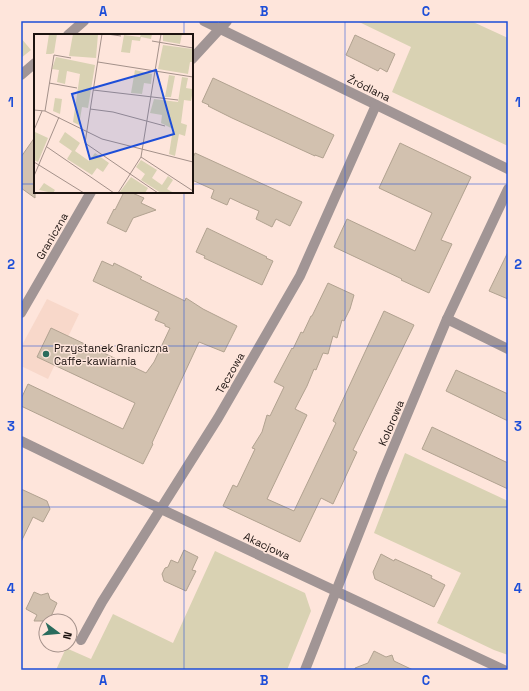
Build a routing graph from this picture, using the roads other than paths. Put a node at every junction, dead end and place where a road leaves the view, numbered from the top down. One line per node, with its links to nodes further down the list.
1 (84, 21): 5 (street)
2 (204, 21): 4 (street, Źródlana)
3 (227, 21): 4 (street)
4 (219, 29): 6 (street); 9 (street, Źródlana)
5 (69, 34)
6 (193, 58)
7 (34, 64): 8 (street)
8 (21, 75)
9 (376, 105): 10 (street, Źródlana); 17 (street, Tęczowa)
10 (508, 169)
11 (508, 189): 14 (street, Kolorowa)
12 (90, 193): 13 (street, Graniczna)
13 (21, 313)
14 (448, 319): 15 (street); 18 (street, Kolorowa)
15 (508, 349)
16 (21, 441): 17 (street, Akacjowa)
17 (161, 509): 18 (street, Akacjowa); 19 (street, Tęczowa)
18 (336, 592): 20 (street, Kolorowa); 21 (street, Akacjowa)
19 (81, 640)
20 (305, 670)
21 (504, 670)

